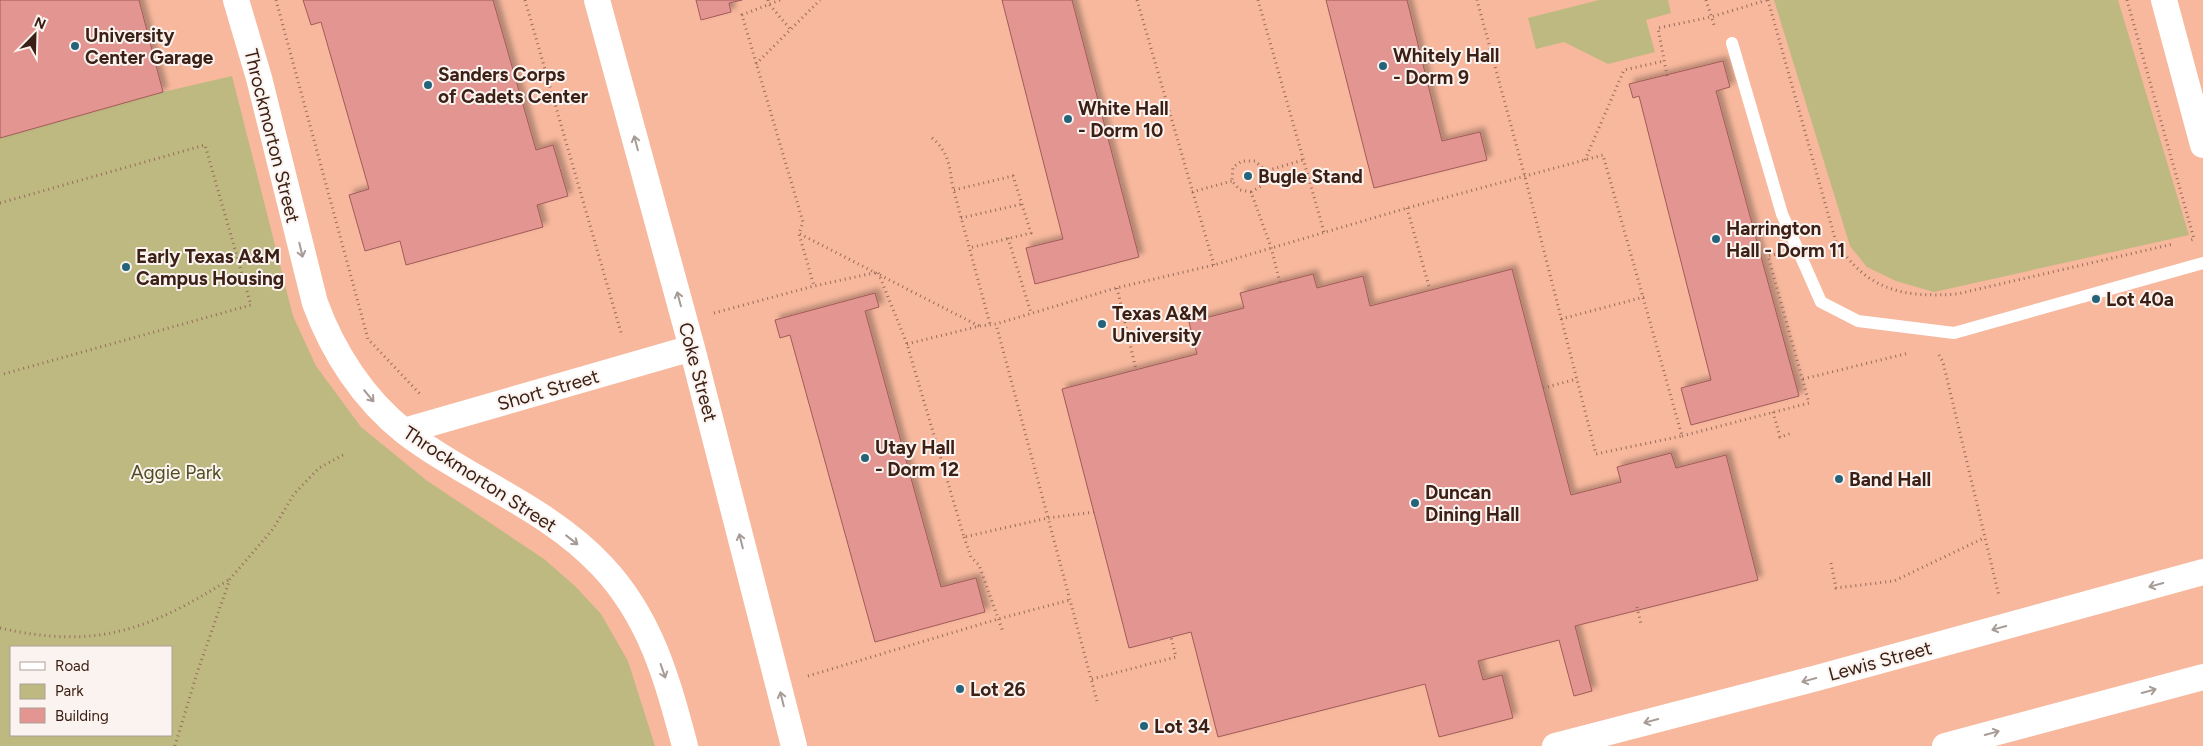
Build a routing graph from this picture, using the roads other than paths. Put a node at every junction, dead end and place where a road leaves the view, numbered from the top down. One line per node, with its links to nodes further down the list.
1 (236, 0): 8 (street, Throckmorton Street, one-way to 8)
2 (597, 0): 7 (street, Coke Street, one-way to 2)
3 (2164, 0): 5 (street)
4 (1732, 43): 6 (lane)
5 (2203, 145)
6 (2203, 263)
7 (692, 348): 8 (street, Short Street); 12 (street, Coke Street, one-way to 7)
8 (404, 431): 11 (street, Throckmorton Street, one-way to 11)
9 (2203, 572): 13 (street, Lewis Street, one-way to 13)
10 (2203, 677): 14 (street, one-way to 10)
11 (685, 746)
12 (794, 746)
13 (1556, 746)
14 (1945, 746)

